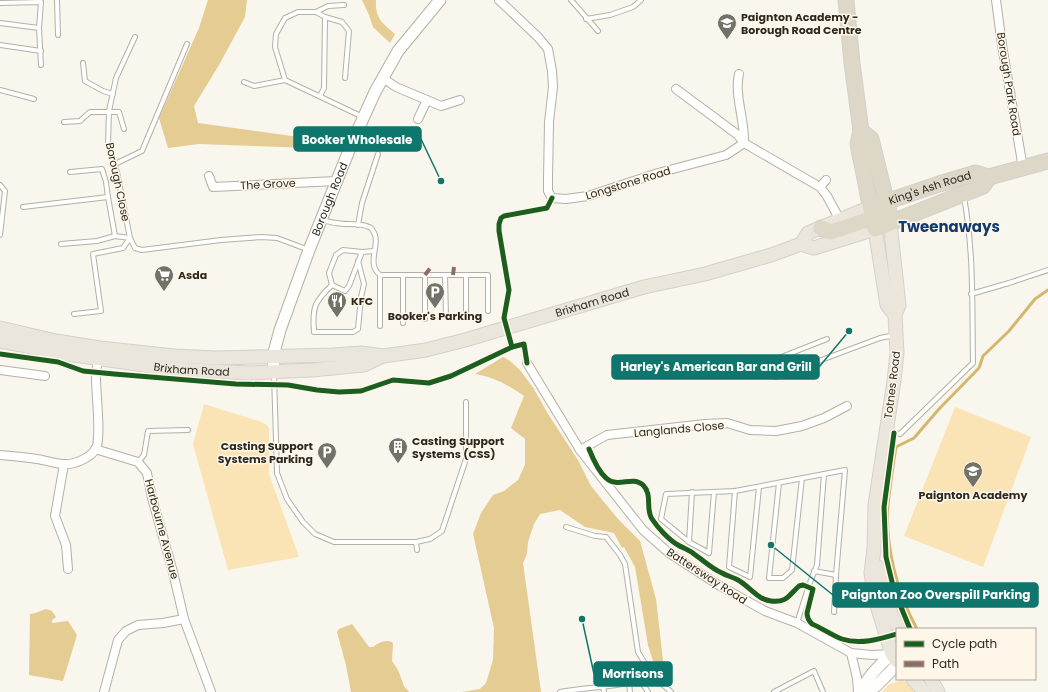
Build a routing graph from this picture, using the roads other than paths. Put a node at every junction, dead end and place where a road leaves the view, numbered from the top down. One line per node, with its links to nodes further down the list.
1 (57, 0): 16 (lane)
2 (440, 0): 25 (main road, Borough Road)
3 (499, 0): 41 (street, Longstone Road)
4 (571, 0): 12 (lane)
5 (641, 0): 12 (lane)
6 (846, 0): 40 (highway, Totnes Road)
7 (996, 0): 45 (street, Borough Park Road)
8 (0, 3): 14 (lane)
9 (344, 5): 10 (lane)
10 (316, 12): 11 (lane); 26 (lane)
11 (325, 18): 24 (lane); 31 (lane)
12 (586, 18): 15 (lane)
13 (0, 23): 14 (lane)
14 (40, 28): 20 (lane)
15 (598, 31)
16 (58, 35)
17 (135, 38): 30 (lane, Borough Close)
18 (187, 44): 44 (lane)
19 (0, 45): 20 (lane)
20 (40, 51): 22 (lane)
21 (83, 62): 30 (lane)
22 (41, 65)
23 (739, 74): 41 (street)
24 (345, 78)
25 (383, 78): 33 (street); 36 (main road, Borough Road)
26 (285, 80): 27 (lane); 31 (lane)
27 (244, 82)
28 (676, 89): 41 (street)
29 (0, 90): 32 (lane)
30 (113, 94): 35 (lane, Borough Close)
31 (320, 96): 36 (lane)
32 (34, 98)
33 (427, 100): 34 (street); 37 (street)
34 (460, 100)
35 (109, 111): 38 (lane); 39 (lane); 44 (lane, Borough Close)
36 (363, 118): 50 (main road, Borough Road)
37 (418, 119)
38 (64, 122)
39 (124, 129)
40 (861, 131): 56 (highway, Totnes Road); 57 (highway, Totnes Road)
41 (744, 143): 52 (street)
42 (378, 154): 60 (lane)
43 (1048, 161): 45 (highway, King's Ash Road)
44 (115, 164): 64 (lane, Borough Close)
45 (1023, 168): 48 (highway, King's Ash Road)
46 (70, 172): 54 (lane)
47 (210, 176): 50 (street, The Grove)
48 (989, 177): 53 (highway, King's Ash Road); 56 (highway, King's Ash Road)
49 (826, 180): 52 (street)
50 (336, 181): 58 (main road, Borough Road)
51 (0, 185): 62 (lane)
52 (820, 187): 59 (street)
53 (969, 191): 56 (highway, King's Ash Road); 80 (lane)
54 (108, 197): 55 (lane); 63 (lane)
55 (23, 207)
56 (889, 212): 57 (highway, King's Ash Road); 57 (highway, King's Ash Road); 84 (main road, Totnes Road)
57 (873, 218): 59 (main road, Brixham Road); 61 (highway); 67 (main road, Brixham Road); 84 (main road, Totnes Road)
58 (322, 220): 60 (lane); 69 (main road, Borough Road)
59 (840, 220): 61 (main road, Brixham Road)
60 (358, 225): 70 (lane)
61 (821, 228): 67 (main road, Brixham Road)
62 (0, 235)
63 (114, 236): 64 (lane); 66 (lane)
64 (130, 238): 65 (lane); 82 (lane)
65 (244, 238): 68 (lane); 69 (lane)
66 (61, 244)
67 (801, 244): 95 (main road, Brixham Road)
68 (244, 245)
69 (309, 250): 94 (main road, Borough Road)
70 (374, 251): 71 (lane); 74 (lane)
71 (362, 252): 72 (lane); 79 (lane)
72 (358, 261): 79 (lane); 79 (lane)
73 (1048, 270): 80 (lane)
74 (380, 275): 75 (lane); 88 (lane)
75 (403, 275): 76 (lane); 87 (lane)
76 (425, 275): 77 (lane); 86 (lane)
77 (445, 275): 78 (lane); 85 (lane)
78 (466, 275): 81 (lane); 83 (lane)
79 (332, 285)
80 (972, 294): 103 (lane)
81 (488, 311)
82 (74, 314)
83 (466, 314)
84 (895, 315): 90 (main road, Totnes Road)
85 (446, 317)
86 (425, 319)
87 (403, 324)
88 (380, 326)
89 (0, 328): 93 (main road, Brixham Road)
90 (897, 335): 91 (lane); 103 (main road, Totnes Road)
91 (827, 339)
92 (0, 341): 93 (main road, Brixham Road)
93 (99, 353): 94 (main road, Brixham Road); 98 (main road, Brixham Road); 104 (street)
94 (273, 356): 95 (main road, Brixham Road); 98 (main road, Borough Road)
95 (383, 356): 98 (main road, Brixham Road)
96 (527, 363): 105 (street, Battersway Road)
97 (0, 370): 99 (street)
98 (274, 372): 117 (lane)
99 (45, 376)
100 (466, 402): 117 (lane)
101 (847, 406): 105 (street, Langlands Close)
102 (188, 430): 107 (lane)
103 (886, 432): 119 (main road, Totnes Road)
104 (96, 449): 107 (street); 108 (street)
105 (580, 450): 126 (street, Battersway Road)
106 (0, 455): 108 (street)
107 (138, 462): 125 (street, Harbourne Avenue)
108 (64, 464): 121 (street)
109 (824, 474): 110 (lane); 122 (lane); 123 (lane)
110 (802, 478): 111 (lane); 111 (lane)
111 (779, 483): 112 (lane)
112 (759, 487): 113 (lane); 113 (lane)
113 (735, 491): 115 (lane)
114 (692, 492): 115 (lane); 118 (lane); 118 (lane)
115 (714, 492): 118 (lane)
116 (566, 526): 130 (lane)
117 (416, 542): 120 (lane)
118 (688, 542)
119 (874, 549): 127 (main road, Totnes Road); 129 (main road, Totnes Road)
120 (417, 550)
121 (68, 569)
122 (814, 571): 123 (lane); 126 (lane)
123 (836, 575): 124 (lane)
124 (834, 612)
125 (184, 619): 137 (street); 138 (street, Harbourne Avenue)
126 (797, 624): 128 (street, Battersway Road)
127 (898, 628)
128 (851, 653): 129 (street, Battersway Road); 146 (street)
129 (896, 658): 146 (main road); 147 (main road)
130 (652, 676): 133 (lane); 143 (lane)
131 (914, 680): 148 (main road)
132 (932, 680): 149 (main road)
133 (641, 681): 134 (lane); 142 (lane)
134 (629, 683): 135 (lane); 141 (lane)
135 (603, 686): 136 (lane); 140 (lane)
136 (580, 690): 139 (lane)
137 (104, 692)
138 (211, 692)
139 (560, 692)
140 (604, 692)
141 (630, 692)
142 (648, 692)
143 (671, 692)
144 (774, 692): 145 (lane)
145 (823, 692)
146 (859, 692)
147 (866, 692)
148 (924, 692)
149 (938, 692)

